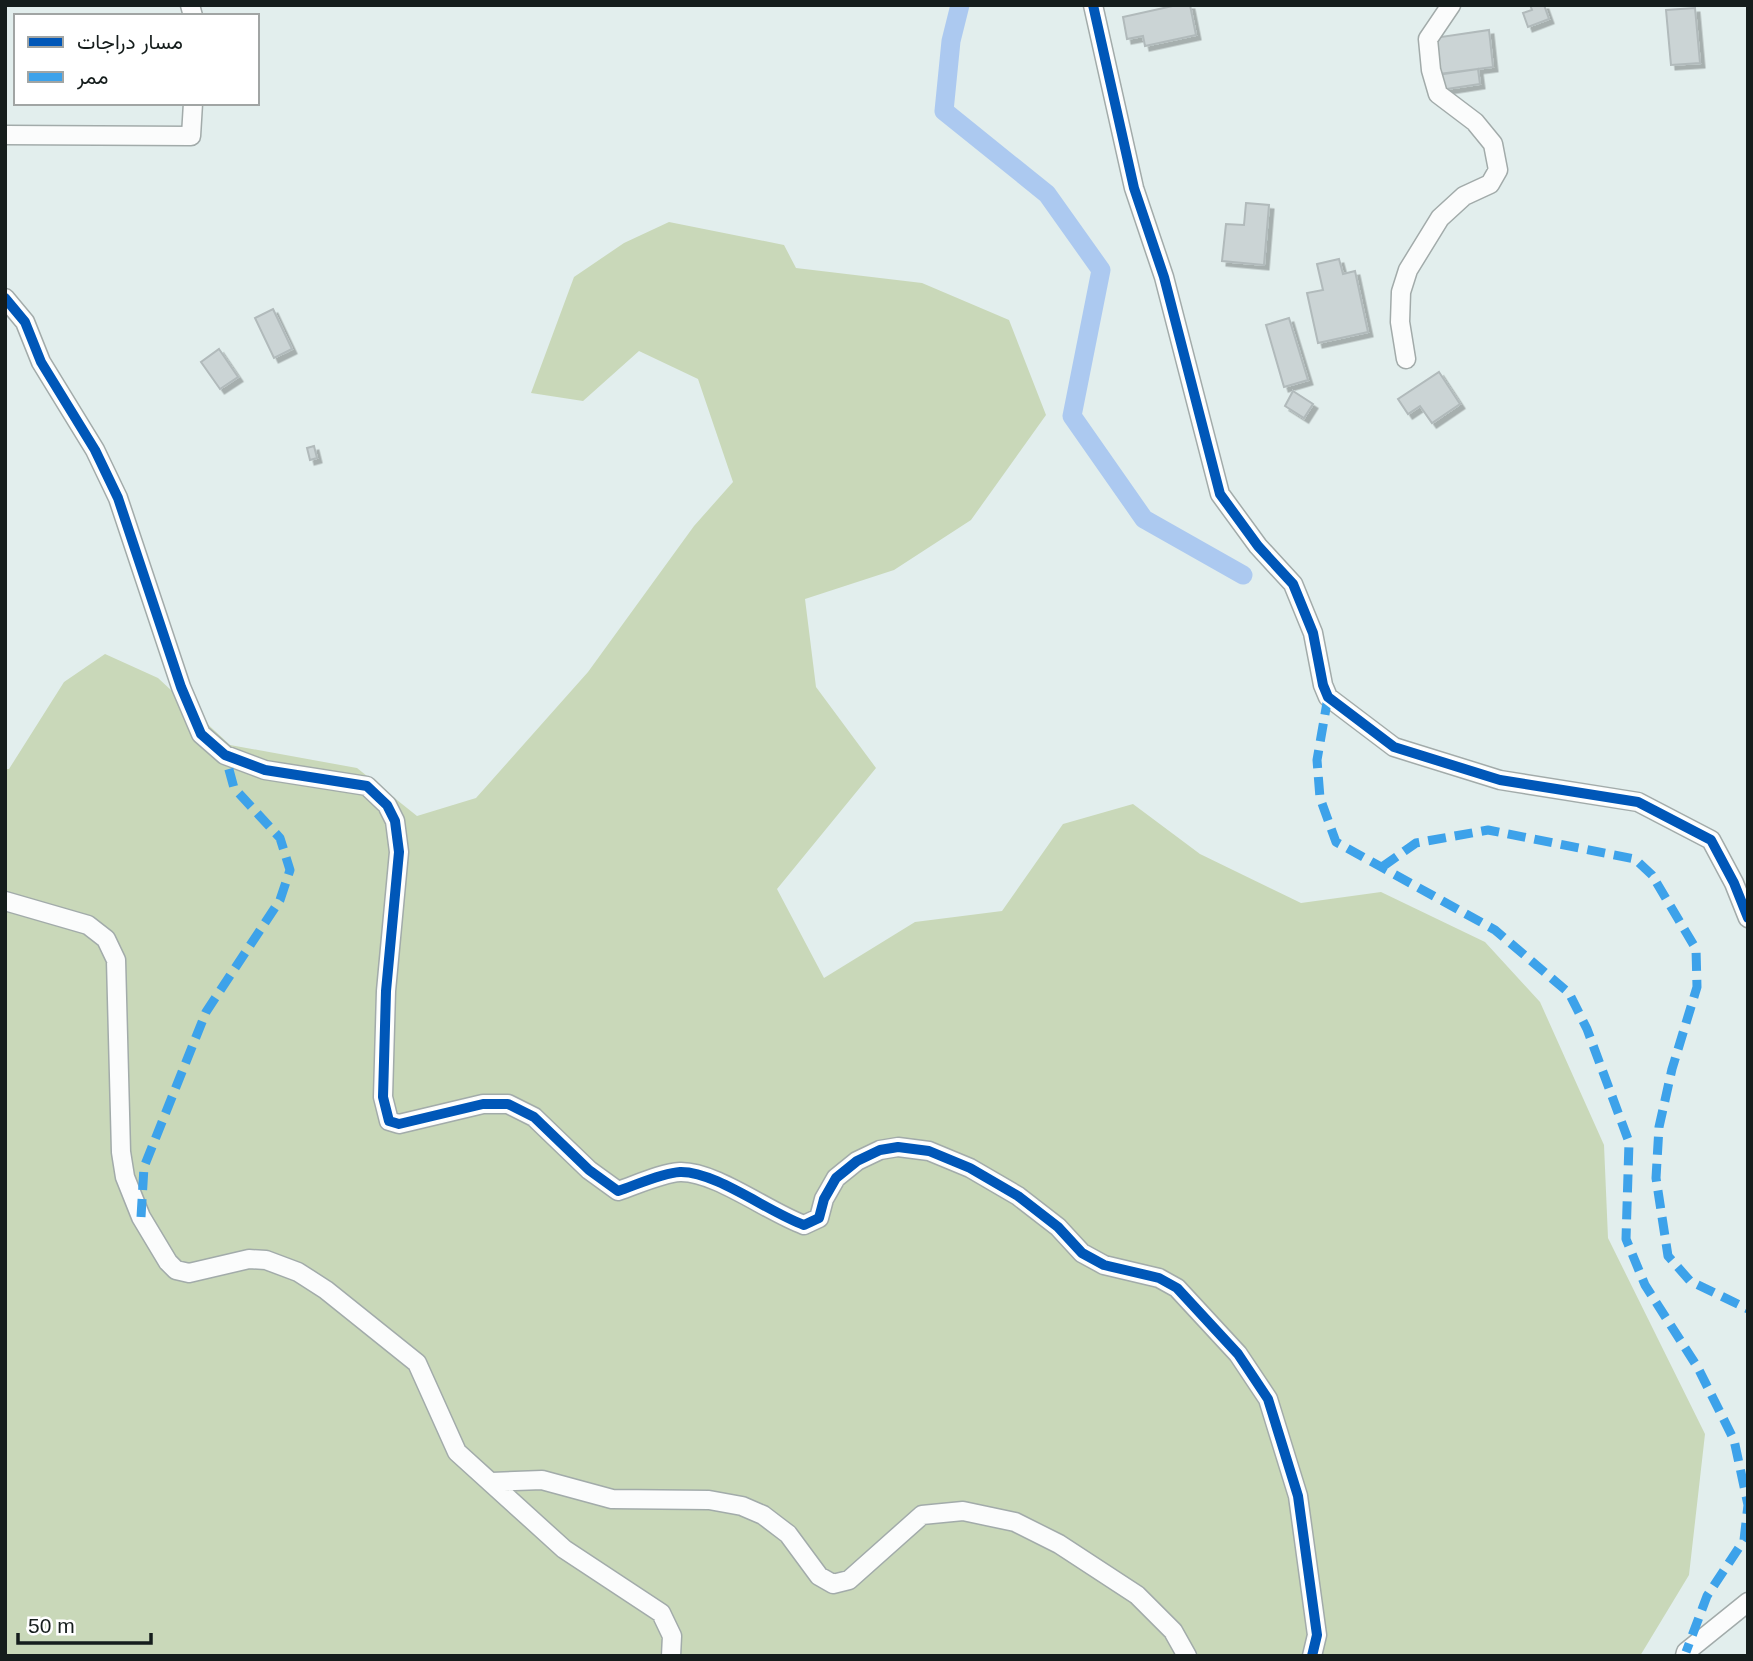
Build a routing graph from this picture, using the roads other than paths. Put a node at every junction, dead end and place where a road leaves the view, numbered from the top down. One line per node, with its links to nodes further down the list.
1 (1093, 5): 8 (street)
2 (1451, 5): 6 (street)
3 (194, 105): 4 (street)
4 (5, 135)
5 (5, 298): 13 (street)
6 (1406, 359)
7 (5, 901): 9 (street)
8 (1748, 918)
9 (492, 1482): 11 (street); 12 (street)
10 (1748, 1602): 14 (street)
11 (671, 1656)
12 (1187, 1656)
13 (1312, 1656)
14 (1685, 1656)

